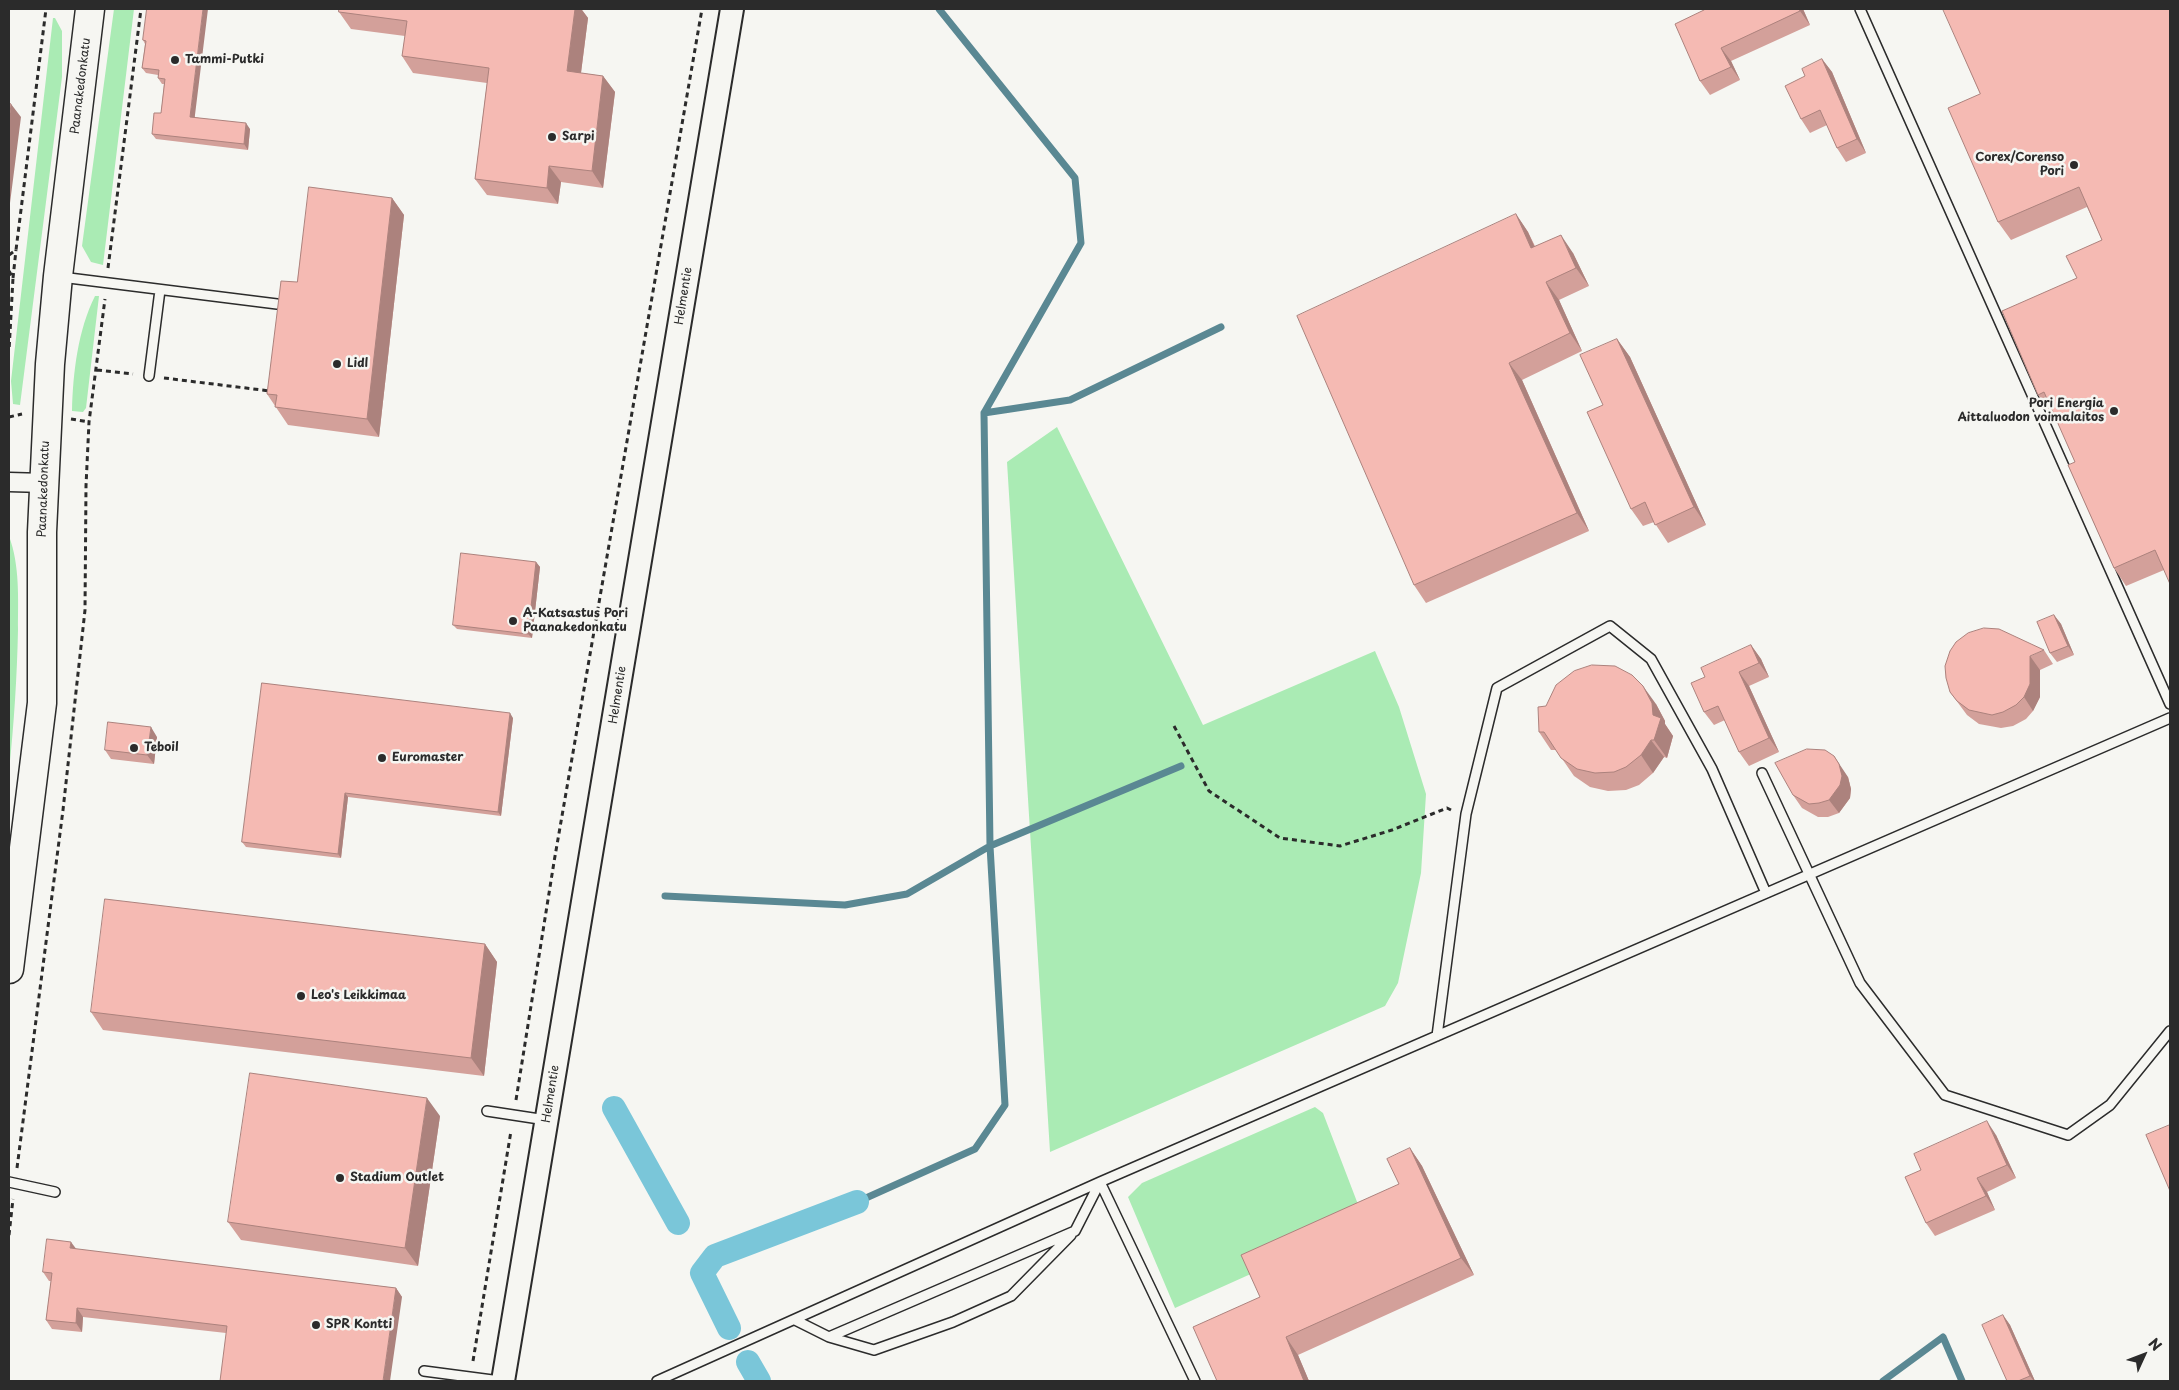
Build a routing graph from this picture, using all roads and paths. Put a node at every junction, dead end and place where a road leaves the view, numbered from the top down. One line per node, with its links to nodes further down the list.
1 (46, 9): 7 (path)
2 (90, 9): 10 (main road, Paanakedonkatu)
3 (140, 9): 12 (path)
4 (702, 9): 32 (path)
5 (732, 9): 33 (street, Helmentie)
6 (1860, 9): 21 (lane)
7 (16, 250): 8 (path); 11 (path)
8 (9, 255)
9 (9, 272): 11 (path)
10 (58, 276): 12 (lane); 20 (main road, Paanakedonkatu)
11 (13, 278): 15 (path)
12 (106, 282): 13 (lane); 16 (path)
13 (160, 290): 14 (lane); 17 (lane)
14 (277, 304)
15 (9, 352)
16 (97, 370): 17 (path); 35 (path)
17 (149, 376): 18 (path)
18 (277, 391)
19 (9, 482): 20 (street)
20 (44, 484): 28 (main road, Paanakedonkatu)
21 (2170, 704)
22 (2170, 718): 26 (lane)
23 (1174, 726): 25 (path)
24 (1762, 773): 26 (lane)
25 (1466, 814): 27 (lane); 30 (lane)
26 (1809, 874): 27 (lane); 29 (lane)
27 (1766, 893): 30 (lane)
28 (9, 969)
29 (2170, 1031)
30 (1437, 1036): 34 (lane)
31 (487, 1111): 32 (lane)
32 (514, 1115): 33 (lane); 42 (path)
33 (547, 1120): 43 (street, Helmentie)
34 (1100, 1182): 37 (lane); 39 (lane); 45 (lane)
35 (12, 1183): 36 (lane); 38 (path)
36 (55, 1192)
37 (1075, 1231): 40 (lane); 40 (lane)
38 (9, 1235)
39 (795, 1320): 40 (lane); 44 (lane)
40 (829, 1337)
41 (424, 1371): 42 (lane)
42 (471, 1378): 43 (lane)
43 (501, 1381)
44 (657, 1381)
45 (1195, 1381)

